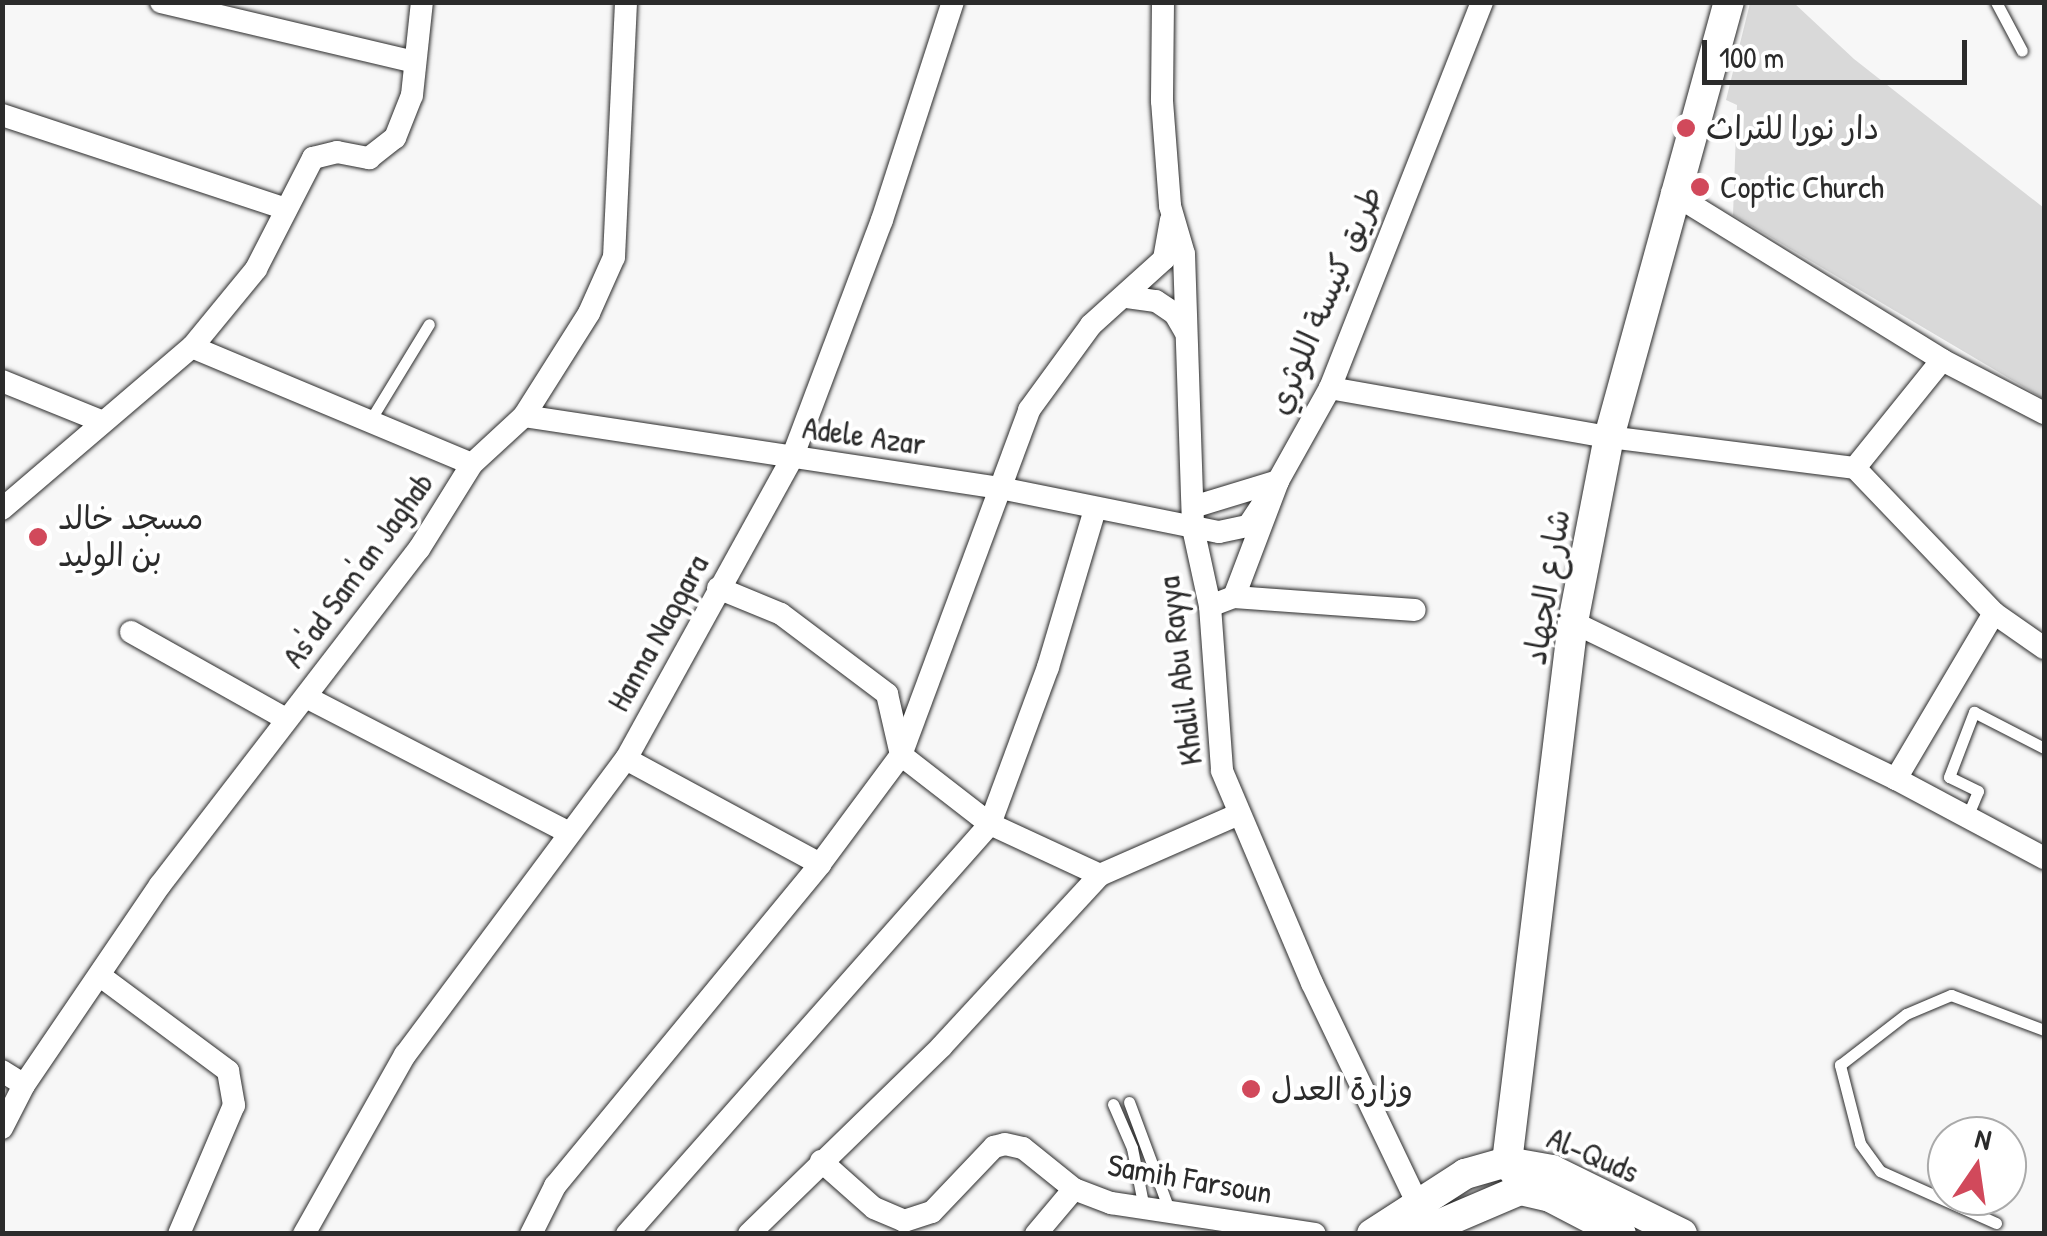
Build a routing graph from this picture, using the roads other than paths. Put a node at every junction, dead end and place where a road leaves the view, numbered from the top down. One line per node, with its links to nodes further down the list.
1 (161, 2): 9 (street)
2 (422, 2): 11 (street)
3 (626, 2): 24 (street, As'ad Sam'an Jaghab)
4 (953, 2): 28 (street, Hanna Naqqara)
5 (1163, 2): 15 (street, Khalil Abu Rayya)
6 (1482, 2): 22 (street, طريق كنيسة اللوثري)
7 (1729, 2): 13 (street, شارع الجهاد)
8 (1996, 2): 10 (lane)
9 (196, 6): 11 (street)
10 (2022, 51)
11 (414, 62): 14 (street)
12 (2, 116): 14 (street)
13 (1672, 193): 20 (street); 27 (street, شارع الجهاد)
14 (286, 209): 19 (street)
15 (1173, 215): 16 (street); 18 (street, Khalil Abu Rayya)
16 (1127, 297): 18 (street); 32 (street)
17 (430, 324): 25 (lane)
18 (1186, 333): 35 (street, Khalil Abu Rayya)
19 (192, 347): 25 (street); 26 (street)
20 (1942, 360): 23 (street); 30 (street)
21 (2, 381): 26 (street)
22 (1330, 388): 27 (street); 31 (street, طريق كنيسة اللوثري)
23 (2044, 413)
24 (524, 416): 28 (street, Adele Azar); 29 (street, As'ad Sam'an Jaghab)
25 (371, 420): 29 (street)
26 (101, 422): 33 (street)
27 (1608, 436): 30 (street); 41 (street, شارع الجهاد)
28 (792, 458): 32 (street, Adele Azar); 36 (street, Hanna Naqqara)
29 (472, 464): 44 (street, As'ad Sam'an Jaghab)
30 (1855, 468): 40 (street)
31 (1278, 480): 35 (street); 35 (street, Adele Azar); 37 (street, طريق كنيسة اللوثري)
32 (995, 487): 34 (street, Adele Azar); 47 (street)
33 (2, 508)
34 (1094, 509): 35 (street, Adele Azar); 52 (street)
35 (1193, 518): 38 (street, Khalil Abu Rayya)
36 (718, 588): 47 (street); 48 (street, Hanna Naqqara)
37 (1234, 597): 38 (street); 39 (street)
38 (1210, 606): 50 (street, Khalil Abu Rayya)
39 (1415, 610)
40 (1994, 613): 43 (street); 49 (street)
41 (1574, 622): 49 (street); 65 (street, شارع الجهاد)
42 (131, 632): 45 (street)
43 (2044, 648)
44 (306, 696): 45 (street, As'ad Sam'an Jaghab); 53 (street)
45 (286, 720): 57 (street, As'ad Sam'an Jaghab)
46 (2044, 748): 51 (lane)
47 (901, 755): 52 (street); 55 (street)
48 (626, 759): 53 (street, Hanna Naqqara); 55 (street)
49 (1896, 779): 51 (street)
50 (1240, 814): 56 (street); 68 (street, Khalil Abu Rayya)
51 (1967, 817): 54 (street)
52 (990, 824): 56 (street); 77 (street)
53 (569, 833): 75 (street, Hanna Naqqara)
54 (2044, 858)
55 (820, 864): 76 (street)
56 (1100, 875): 64 (street)
57 (103, 978): 60 (street, As'ad Sam'an Jaghab); 74 (street)
58 (2044, 1030): 72 (lane)
59 (2, 1070): 60 (street)
60 (24, 1085): 63 (street, As'ad Sam'an Jaghab)
61 (1128, 1102): 70 (lane)
62 (1113, 1104): 69 (lane)
63 (2, 1128)
64 (821, 1161): 66 (street, Samih Farsoun); 78 (street)
65 (1507, 1162): 67 (street); 68 (street, Al-Quds); 83 (street, Al-Quds)
66 (1074, 1189): 69 (street, Samih Farsoun); 79 (street)
67 (1528, 1190): 71 (street, Al-Quds); 73 (street, Al-Quds)
68 (1416, 1202): 73 (street, Khalil Abu Rayya); 81 (street, Al-Quds)
69 (1144, 1208): 70 (street, Samih Farsoun)
70 (1170, 1212): 80 (street, Samih Farsoun)
71 (1579, 1223): 82 (street, Al-Quds)
72 (1996, 1223)
73 (1428, 1228)
74 (179, 1234)
75 (304, 1234)
76 (531, 1234)
77 (627, 1234)
78 (749, 1234)
79 (1036, 1234)
80 (1314, 1234)
81 (1372, 1234)
82 (1622, 1234)
83 (1682, 1234)

